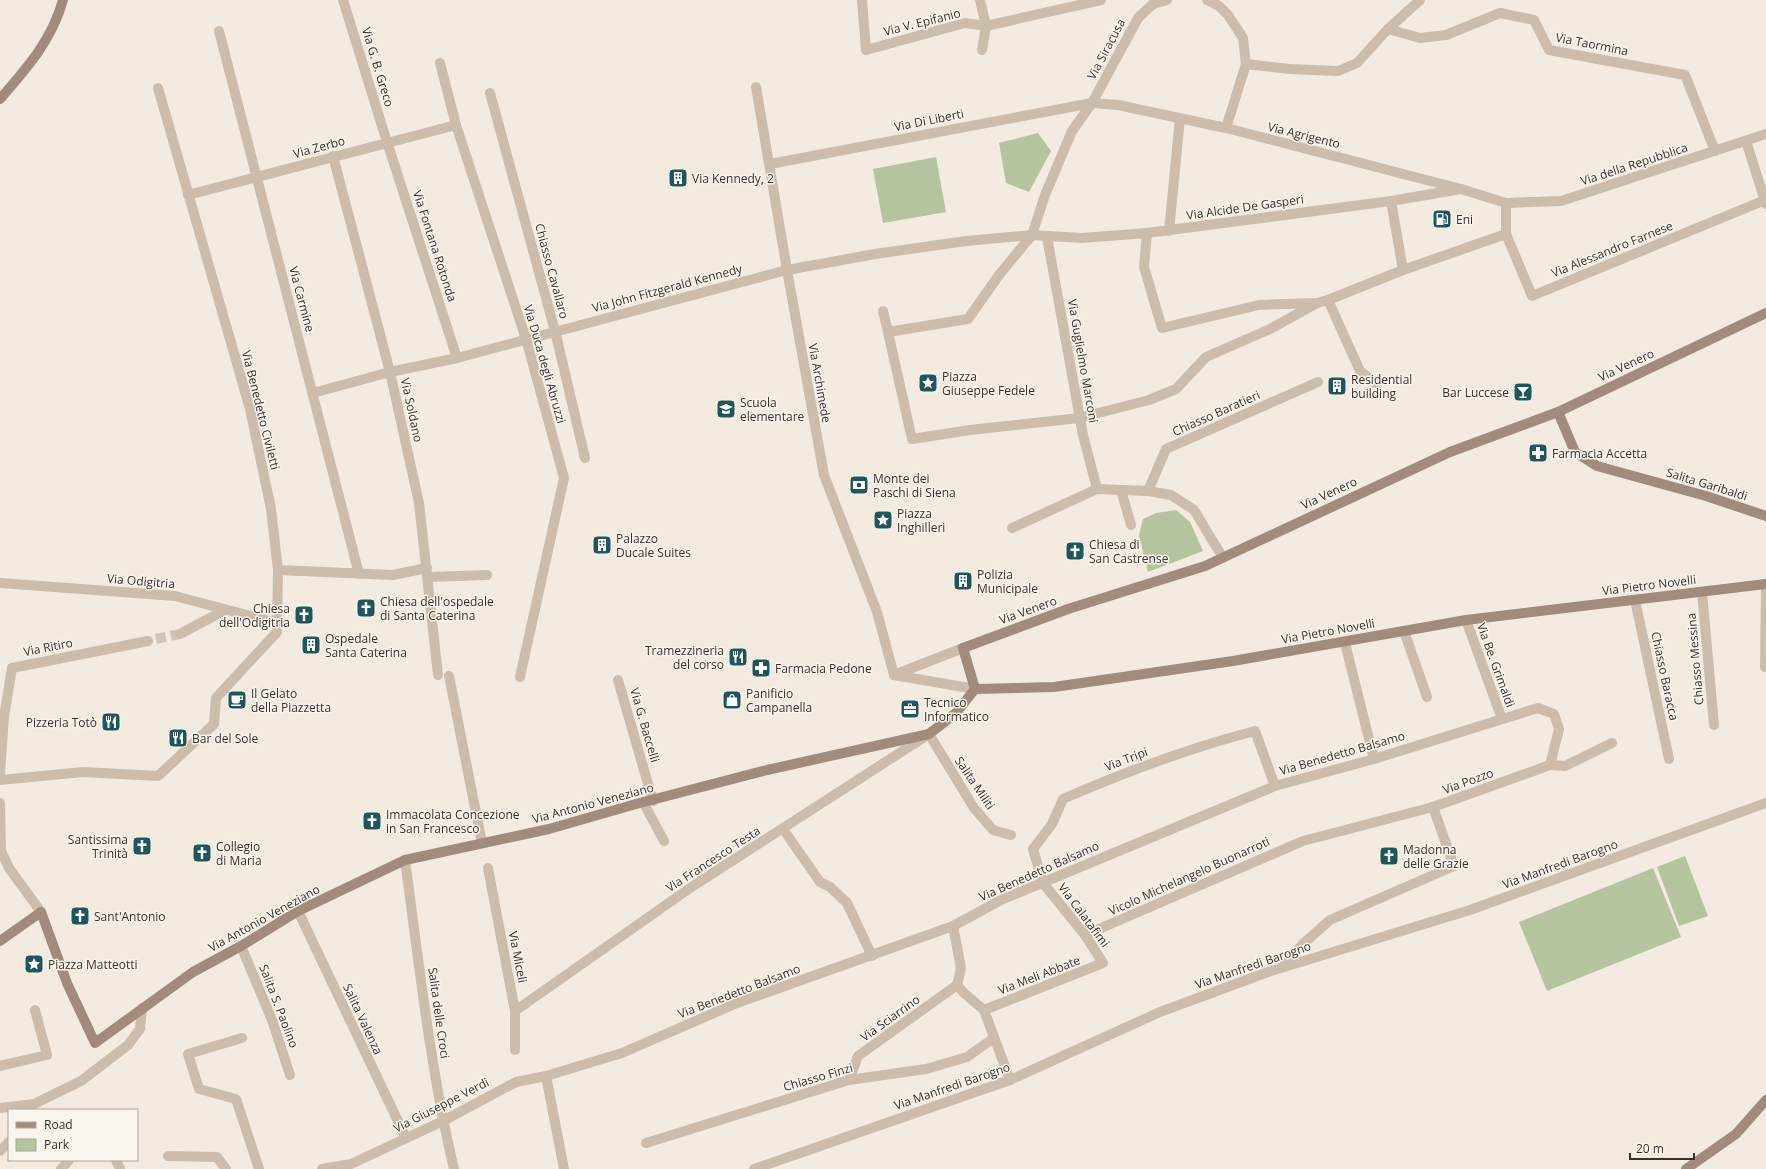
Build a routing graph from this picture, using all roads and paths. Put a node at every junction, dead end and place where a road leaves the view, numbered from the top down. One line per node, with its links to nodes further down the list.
1 (63, 0): 20 (street)
2 (343, 0): 27 (street, Via G. B. Greco)
3 (862, 0): 11 (street, Via V. Epifanio)
4 (980, 0): 11 (street)
5 (1101, 0): 9 (street, Via V. Epifanio)
6 (1167, 0): 10 (street, Via Siracusa)
7 (1207, 0): 16 (street)
8 (1420, 0): 12 (street)
9 (1087, 2): 11 (street, Via V. Epifanio)
10 (1151, 2): 21 (street, Via Siracusa)
11 (986, 26): 14 (street)
12 (1388, 29): 16 (street); 28 (street, Via Taormina)
13 (218, 31): 31 (street, Via Carmine)
14 (982, 50)
15 (440, 63): 23 (street, Via Duca degli Abruzzi)
16 (1246, 64): 24 (street)
17 (756, 87): 30 (street, Via Archimede)
18 (158, 88): 33 (street, Via Benedetto Civiletti)
19 (490, 93): 48 (street, Chiasso Cavallaro)
20 (0, 99)
21 (1092, 103): 22 (street, Via Agrigento); 30 (street, Via Di Liberti); 40 (street, Via Siracusa)
22 (1180, 118): 24 (street, Via Agrigento); 37 (street)
23 (456, 125): 27 (street, Via Zerbo); 50 (street, Via Duca degli Abruzzi)
24 (1226, 128): 32 (street, Via Agrigento)
25 (1766, 134): 26 (street, Via della Repubblica)
26 (1746, 141): 28 (street, Via della Repubblica); 35 (street)
27 (387, 142): 29 (street, Via Zerbo); 51 (street, Via Fontana Rotonda)
28 (1715, 151): 36 (street, Via della Repubblica)
29 (332, 156): 31 (street, Via Zerbo); 52 (street, Via Soldano)
30 (770, 164): 42 (street, Via Archimede)
31 (257, 177): 33 (street, Via Zerbo); 55 (street, Via Carmine)
32 (1461, 189): 34 (street, Via Alcide De Gasperi); 36 (street, Via Agrigento)
33 (188, 195): 66 (street, Via Benedetto Civiletti)
34 (1391, 201): 37 (street, Via Alcide De Gasperi); 43 (street)
35 (1765, 202): 39 (street, Via Alessandro Farnese)
36 (1506, 203): 39 (street)
37 (1169, 231): 38 (street, Via Alcide De Gasperi)
38 (1147, 233): 41 (street, Via Alcide De Gasperi); 45 (street)
39 (1506, 234): 43 (street)
40 (1032, 235): 41 (street, Via Alcide De Gasperi); 42 (street, Via John Fitzgerald Kennedy); 49 (street)
41 (1048, 237): 57 (street, Via Guglielmo Marconi)
42 (787, 270): 48 (street, Via John Fitzgerald Kennedy); 84 (street, Via Archimede)
43 (1403, 270): 44 (street)
44 (1328, 300): 45 (street); 54 (street)
45 (1317, 303): 57 (street)
46 (883, 311): 49 (street)
47 (1766, 313): 56 (street, Via Venero)
48 (555, 331): 50 (street, Via John Fitzgerald Kennedy); 58 (street, Chiasso Cavallaro)
49 (888, 332): 57 (street)
50 (526, 339): 51 (street, Via John Fitzgerald Kennedy); 86 (street, Via Duca degli Abruzzi)
51 (457, 358): 52 (street, Via John Fitzgerald Kennedy)
52 (390, 372): 55 (street, Via John Fitzgerald Kennedy); 67 (street, Via Soldano)
53 (1318, 382): 61 (street, Chiasso Baratieri)
54 (1375, 383)
55 (313, 393): 68 (street, Via Carmine)
56 (1558, 412): 62 (street, Salita Garibaldi); 65 (street, Via Venero)
57 (1079, 418): 59 (street, Via Guglielmo Marconi)
58 (585, 458)
59 (1097, 489): 60 (street); 64 (street)
60 (1121, 490): 61 (street); 63 (street)
61 (1148, 491): 65 (street)
62 (1766, 516)
63 (1131, 526)
64 (1012, 528)
65 (1223, 558): 81 (street, Via Venero)
66 (278, 570): 68 (street); 76 (street, Via Benedetto Civiletti)
67 (428, 573): 68 (street); 69 (street); 83 (street, Via Soldano)
68 (359, 574)
69 (487, 575)
70 (0, 583): 74 (street, Via Odigitria)
71 (1766, 584): 72 (street, Via Pietro Novelli); 82 (street)
72 (1702, 592): 73 (street, Via Pietro Novelli); 91 (street, Chiasso Messina)
73 (1635, 600): 75 (street, Via Pietro Novelli); 95 (street, Chiasso Baracca)
74 (225, 610): 76 (street, Via Odigitria); 78 (street)
75 (1466, 620): 77 (street, Via Pietro Novelli); 90 (street, Via Be. Grimaldi)
76 (277, 624): 98 (street, Via Benedetto Civiletti)
77 (1404, 631): 80 (street, Via Pietro Novelli); 89 (street)
78 (180, 634)
79 (148, 641): 97 (street, Via Ritiro)
80 (1344, 642): 88 (street, Via Pietro Novelli); 94 (street)
81 (963, 648): 84 (street, Via Venero); 88 (street)
82 (1765, 667)
83 (438, 675)
84 (894, 675): 88 (street, Via Pietro Novelli)
85 (449, 676): 108 (street)
86 (520, 677)
87 (618, 680): 100 (street, Via G. Baccelli)
88 (975, 689): 92 (street)
89 (1427, 697)
90 (1502, 719): 94 (street, Via Benedetto Balsamo); 96 (street, Via Benedetto Balsamo)
91 (1714, 725)
92 (929, 734): 100 (street, Via Antonio Veneziano); 104 (street, Via Francesco Testa); 105 (street, Salita Militi)
93 (1612, 743): 96 (street, Via Pozzo)
94 (1374, 759): 99 (street, Via Benedetto Balsamo)
95 (1670, 759)
96 (1550, 765): 103 (street, Via Pozzo)
97 (0, 774)
98 (0, 780)
99 (1275, 786): 111 (street, Via Benedetto Balsamo); 111 (street, Via Tripi)
100 (648, 801): 106 (street, Via G. Baccelli); 108 (street, Via Antonio Veneziano)
101 (1766, 803): 120 (street, Via Manfredi Barogno)
102 (0, 804): 113 (street)
103 (1433, 807): 107 (street, Via Pozzo); 120 (street)
104 (782, 829): 118 (street); 125 (street, Via Francesco Testa)
105 (1011, 835)
106 (664, 840)
107 (1303, 841): 115 (street, Vicolo Michelangelo Buonarroti)
108 (482, 843): 109 (street, Via Antonio Veneziano)
109 (405, 860): 112 (street, Via Antonio Veneziano); 137 (street, Salita delle Croci)
110 (488, 868): 125 (street, Via Miceli)
111 (1043, 883): 114 (street, Via Benedetto Balsamo); 115 (street, Via Calatafimi)
112 (298, 911): 117 (street, Via Antonio Veneziano); 138 (street, Salita Valenza)
113 (41, 912): 116 (street); 122 (street, Via Antonio Veneziano)
114 (953, 926): 118 (street, Via Benedetto Balsamo); 121 (street)
115 (1085, 935): 119 (street, Via Calatafimi)
116 (0, 941)
117 (241, 946): 122 (street, Via Antonio Veneziano); 130 (street, Salita S. Paolino)
118 (872, 956): 131 (street, Via Benedetto Balsamo)
119 (1103, 963): 124 (street, Via Meli Abbate)
120 (1281, 968): 133 (street, Via Manfredi Barogno)
121 (961, 989): 124 (street); 132 (street, Via Sciarrino)
122 (142, 1008): 135 (street)
123 (35, 1010): 129 (street)
124 (984, 1010): 127 (street)
125 (515, 1011): 128 (street, Via Miceli)
126 (242, 1038): 147 (street)
127 (994, 1038): 132 (street, Chiasso Finzi); 133 (street)
128 (515, 1050)
129 (0, 1066)
130 (290, 1075)
131 (546, 1076): 137 (street, Via Giuseppe Verdi); 150 (street)
132 (849, 1080): 140 (street, Chiasso Finzi)
133 (1010, 1080): 151 (street, Via Manfredi Barogno)
134 (1766, 1100): 152 (street)
135 (26, 1107): 136 (street)
136 (0, 1108)
137 (443, 1121): 138 (street, Via Giuseppe Verdi); 149 (street, Salita delle Croci)
138 (406, 1138): 144 (street, Via Giuseppe Verdi)
139 (8, 1143): 141 (street)
140 (646, 1143)
141 (0, 1151)
142 (168, 1156): 146 (street)
143 (68, 1161): 145 (street)
144 (352, 1166): 148 (street, Via Giuseppe Verdi)
145 (61, 1169)
146 (226, 1169)
147 (259, 1169)
148 (322, 1169)
149 (454, 1169)
150 (564, 1169)
151 (754, 1169)
152 (1686, 1169)

